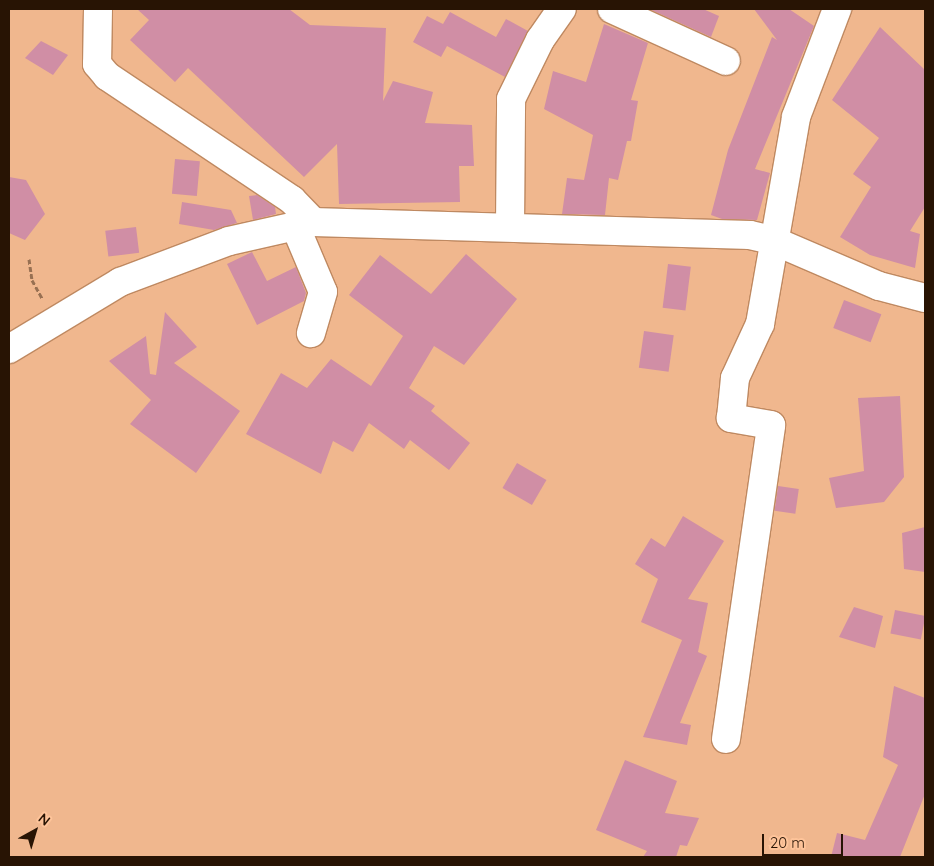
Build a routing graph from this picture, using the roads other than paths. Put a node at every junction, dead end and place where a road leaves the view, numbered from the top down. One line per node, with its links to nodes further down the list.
1 (98, 9): 6 (street)
2 (562, 9): 7 (street)
3 (612, 9): 5 (street)
4 (837, 9): 8 (street)
5 (726, 61)
6 (304, 225): 7 (street); 10 (street); 11 (street)
7 (510, 226): 8 (street)
8 (772, 240): 9 (street); 12 (street)
9 (925, 298)
10 (311, 333)
11 (9, 349)
12 (726, 739)

